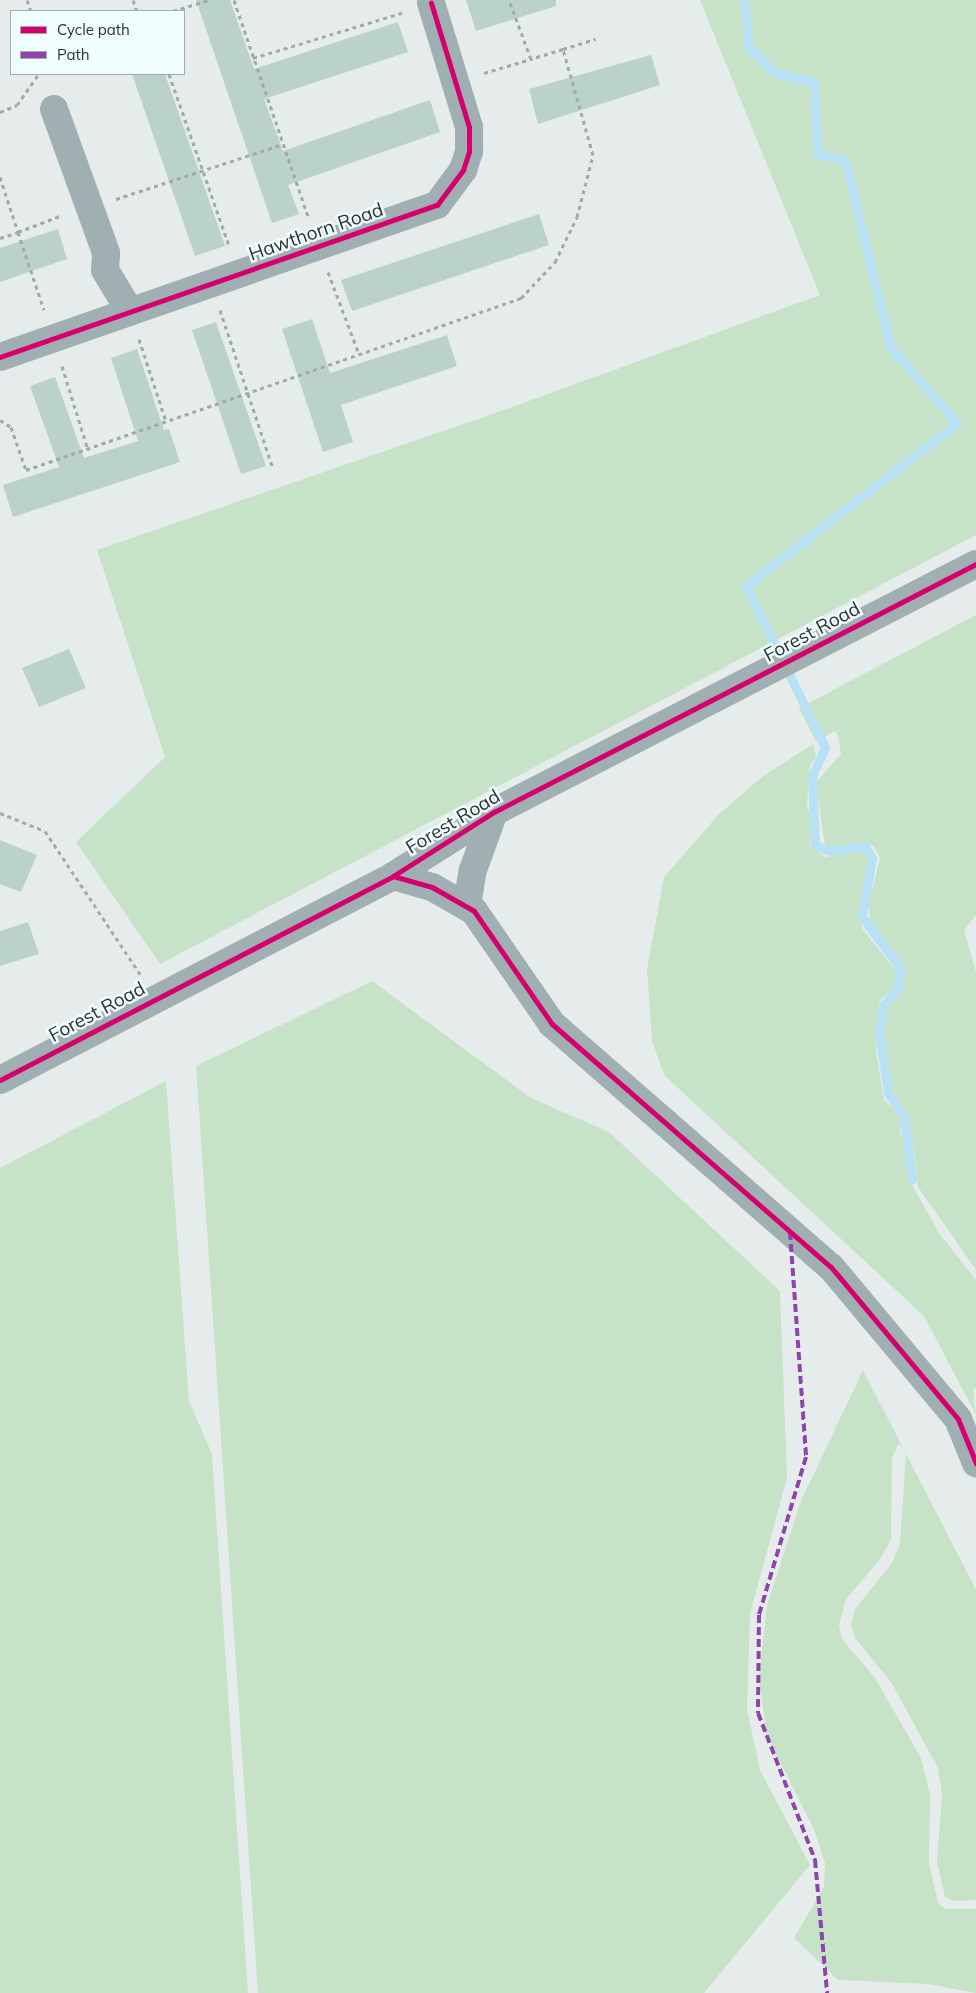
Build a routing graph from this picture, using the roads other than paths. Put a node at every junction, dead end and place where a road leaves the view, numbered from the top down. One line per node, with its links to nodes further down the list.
1 (431, 3): 3 (street, Hawthorn Road)
2 (54, 109): 3 (street)
3 (129, 310): 4 (street, Hawthorn Road)
4 (0, 357)
5 (976, 564): 6 (street, Forest Road)
6 (494, 812): 7 (street, Forest Road); 8 (street)
7 (393, 876): 8 (street); 9 (street, Forest Road)
8 (466, 906): 10 (street)
9 (0, 1080)
10 (976, 1463)

